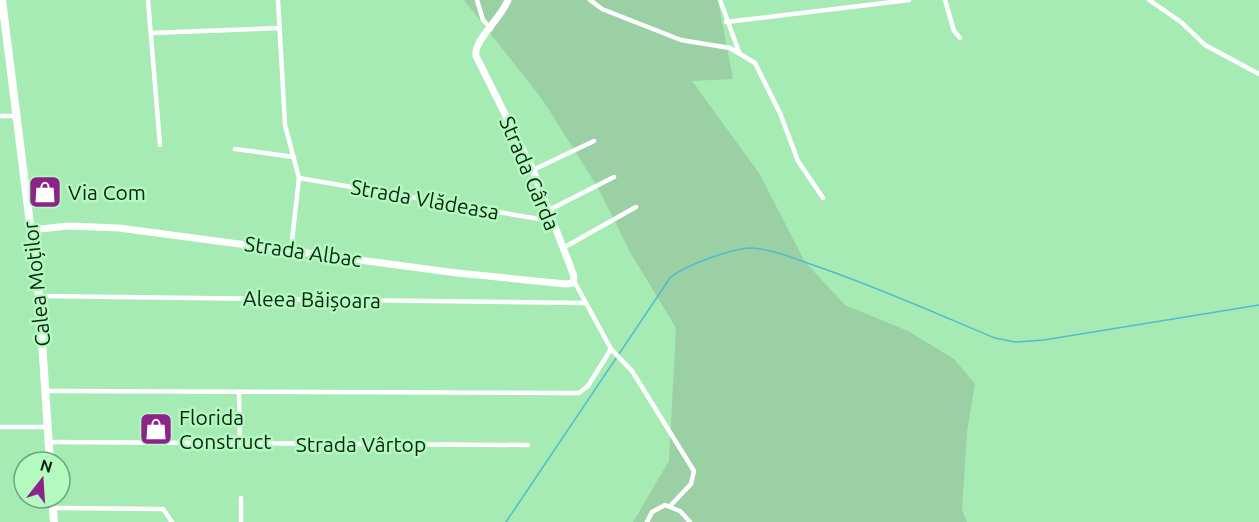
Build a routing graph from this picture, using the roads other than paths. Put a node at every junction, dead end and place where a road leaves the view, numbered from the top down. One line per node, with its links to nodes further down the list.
1 (2, 0): 19 (main road, Calea Moților)
2 (148, 0): 14 (street)
3 (278, 0): 12 (street)
4 (477, 0): 13 (street)
5 (508, 0): 13 (street, Strada Gârda)
6 (590, 0): 16 (street)
7 (720, 0): 11 (street)
8 (909, 0): 11 (street)
9 (945, 0): 15 (street)
10 (1149, 0): 17 (street)
11 (726, 22): 16 (street)
12 (279, 28): 14 (street); 23 (street)
13 (490, 29): 24 (street, Strada Gârda)
14 (151, 33): 21 (street)
15 (960, 38)
16 (739, 52): 27 (street)
17 (1259, 74)
18 (0, 116): 19 (street)
19 (15, 116): 31 (main road, Calea Moților)
20 (594, 141): 24 (street)
21 (160, 145)
22 (235, 149): 23 (street)
23 (294, 157): 26 (street)
24 (533, 170): 29 (street, Strada Gârda)
25 (614, 177): 29 (street)
26 (299, 178): 30 (street, Strada Vlădeasa); 33 (street)
27 (823, 198)
28 (636, 207): 32 (street)
29 (547, 211): 30 (street, Strada Gârda)
30 (551, 221): 32 (street, Strada Gârda)
31 (31, 230): 33 (street, Strada Albac); 35 (main road, Calea Moților)
32 (562, 249): 34 (street, Strada Gârda)
33 (291, 250): 34 (street, Strada Albac)
34 (574, 281): 36 (street, Strada Gârda)
35 (39, 296): 36 (street, Aleea Băișoara); 38 (main road, Calea Moților)
36 (584, 303): 37 (street, Strada Gârda)
37 (612, 351): 39 (street); 47 (street, Strada Gârda)
38 (46, 391): 39 (street); 41 (main road, Calea Moților)
39 (239, 392): 43 (street)
40 (0, 427): 41 (street)
41 (48, 427): 42 (main road, Calea Moților)
42 (49, 441): 43 (street, Strada Vârtop); 45 (main road, Calea Moților)
43 (240, 444): 44 (street, Strada Vârtop)
44 (528, 445)
45 (49, 450)
46 (241, 498): 50 (street)
47 (669, 506): 51 (street, Strada Gârda); 52 (street)
48 (72, 508): 49 (street)
49 (172, 522)
50 (241, 522)
51 (647, 522)
52 (690, 522)

